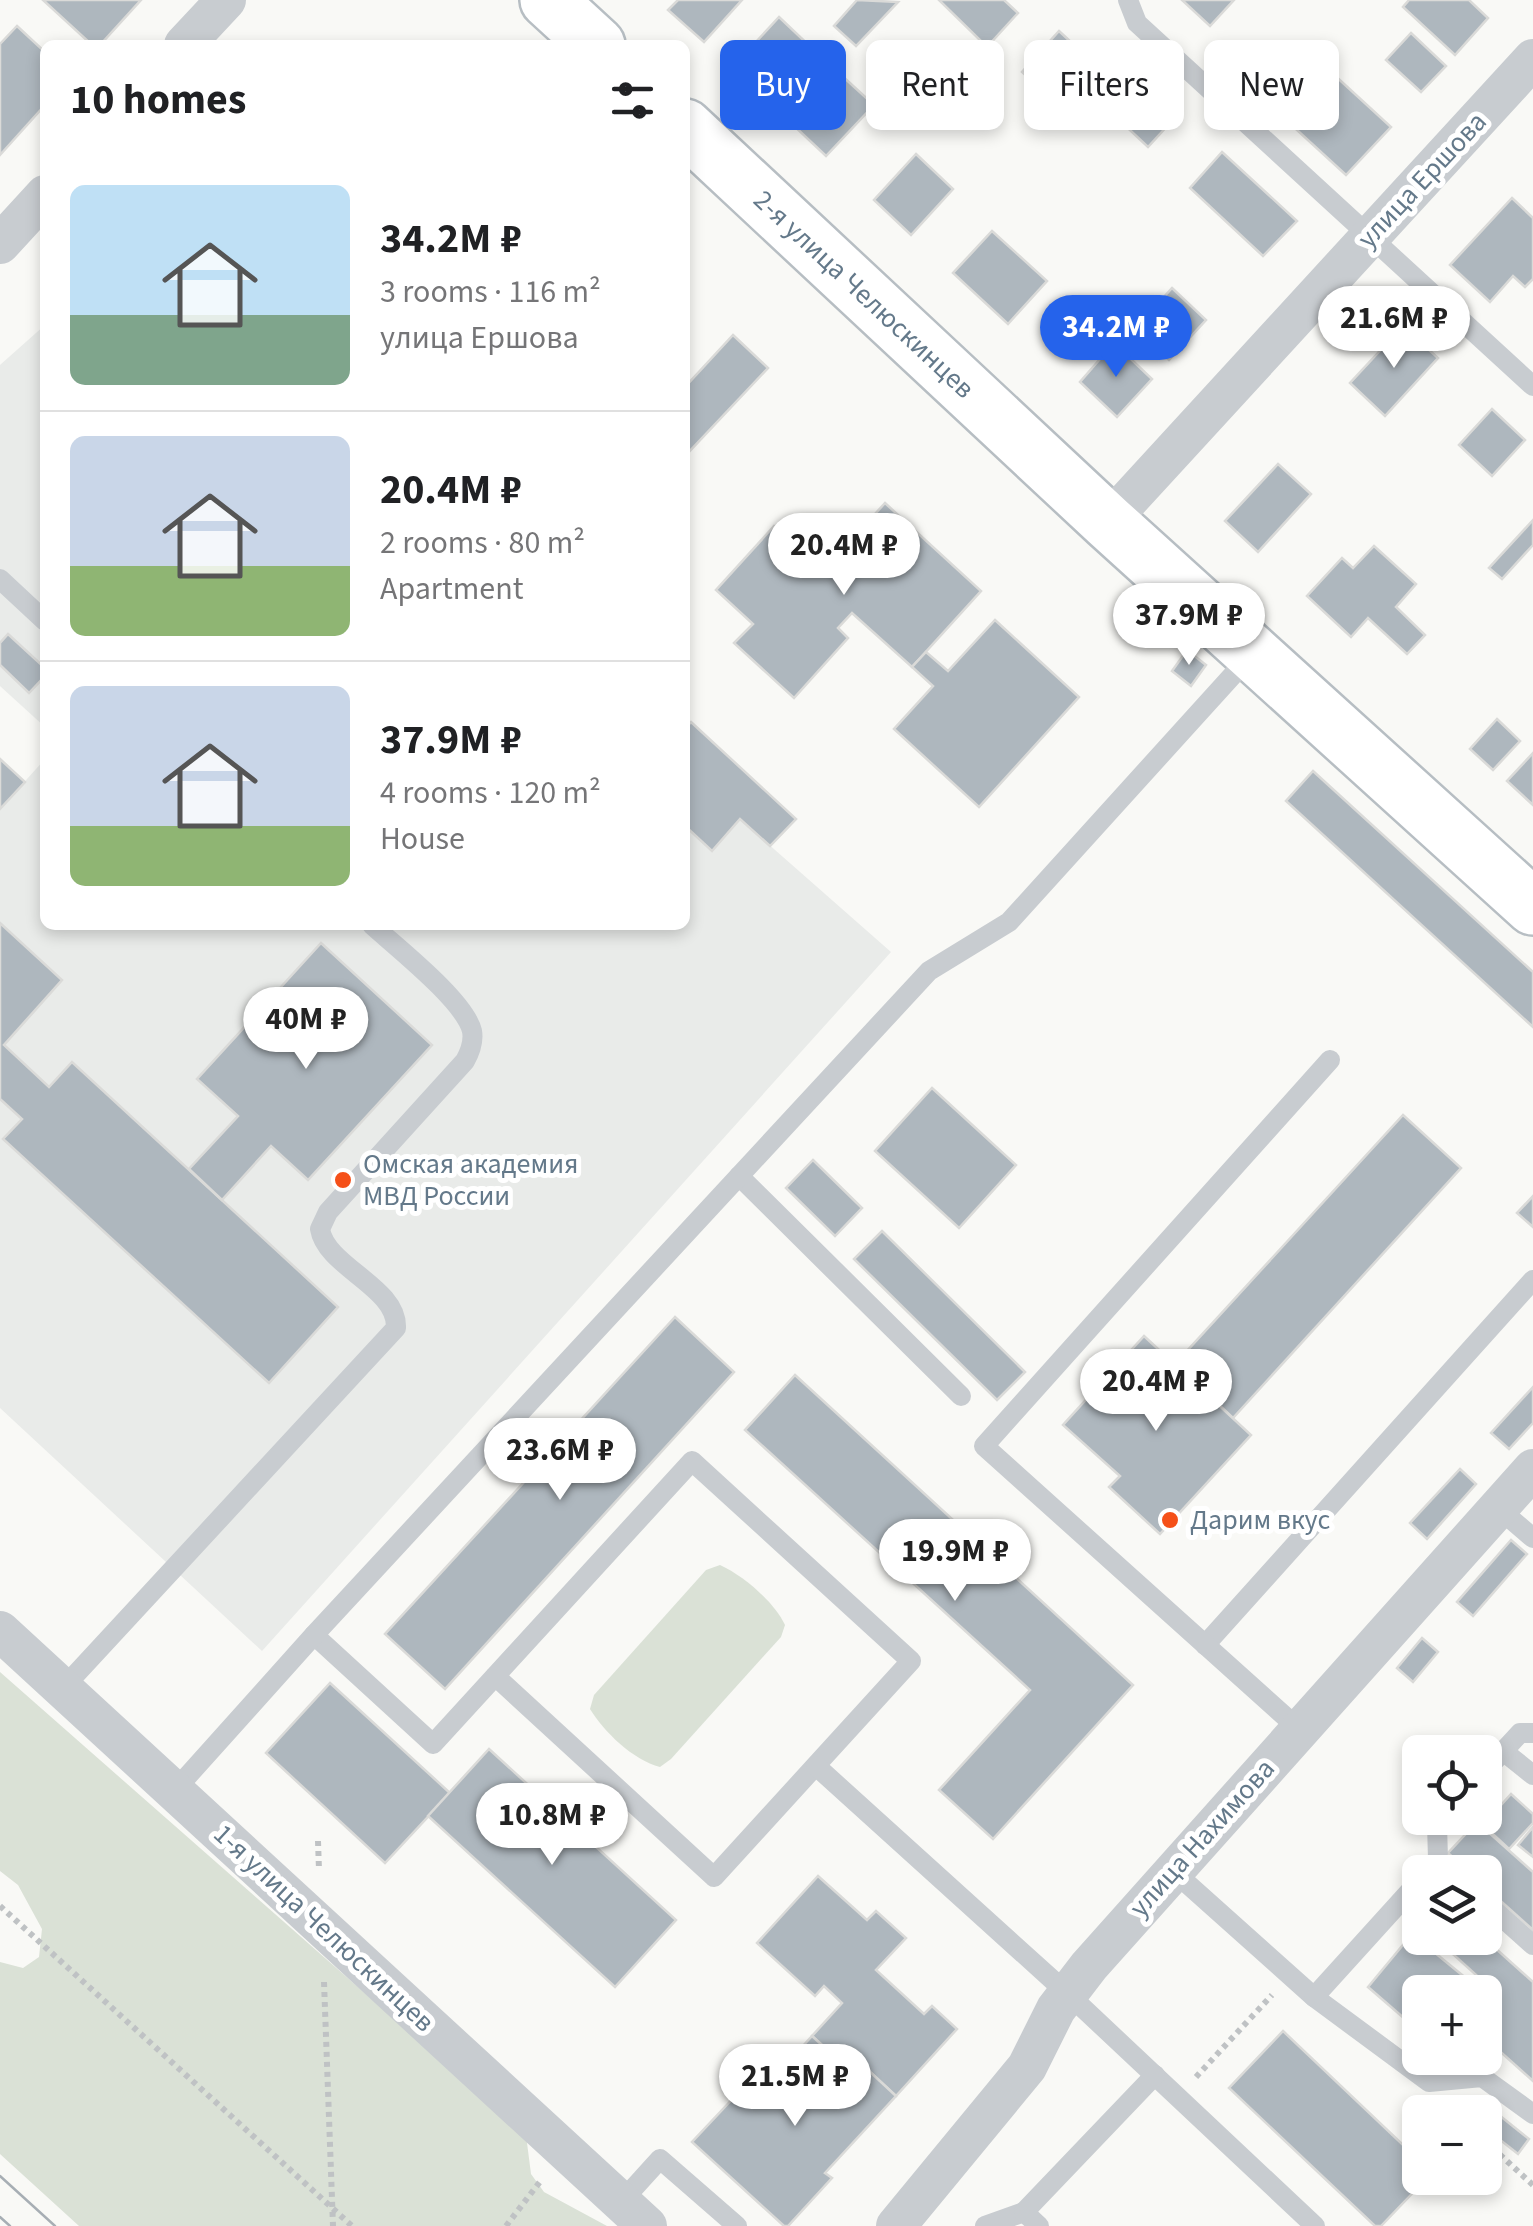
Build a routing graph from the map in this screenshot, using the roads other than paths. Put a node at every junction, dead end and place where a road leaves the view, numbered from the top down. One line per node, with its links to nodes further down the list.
1 (226, 0): 4 (street)
2 (548, 0): 5 (street)
3 (1128, 0): 9 (lane)
4 (189, 40)
5 (592, 40)
6 (1533, 58): 9 (street, улица Ершова)
7 (690, 132): 12 (street, 2-я улица Челюскинцев)
8 (40, 200): 10 (street)
9 (1370, 236): 11 (lane); 12 (street, улица Ершова)
10 (0, 244)
11 (1533, 386)
12 (1108, 522): 15 (street, 2-я улица Челюскинцев)
13 (0, 579): 14 (lane)
14 (40, 616)
15 (1253, 653): 16 (street, 2-я улица Челюскинцев); 19 (lane)
16 (1533, 907)
17 (377, 930): 29 (lane)
18 (1330, 1060): 27 (lane)
19 (739, 1176): 21 (lane); 26 (lane)
20 (1533, 1280): 27 (lane)
21 (961, 1396)
22 (1533, 1469): 23 (street, улица Нахимова)
23 (1498, 1508): 24 (lane); 30 (street, улица Нахимова)
24 (1533, 1538)
25 (0, 1630): 29 (street, 1-я улица Челюскинцев)
26 (314, 1635): 28 (lane); 35 (lane)
27 (1205, 1644): 30 (lane)
28 (495, 1676): 33 (lane); 33 (lane)
29 (63, 1688): 35 (street, 1-я улица Челюскинцев)
30 (1299, 1729): 36 (street, улица Нахимова)
31 (1533, 1733): 32 (lane)
32 (1504, 1751): 34 (lane)
33 (816, 1766): 40 (lane)
34 (1533, 1775)
35 (175, 1790): 44 (street, 1-я улица Челюскинцев)
36 (1172, 1870): 40 (street, улица Нахимова); 41 (lane)
37 (1402, 1900): 41 (lane)
38 (1502, 1918): 39 (lane)
39 (1533, 1946)
40 (1067, 1993): 42 (lane); 47 (street, улица Нахимова)
41 (1314, 1998): 43 (lane)
42 (1155, 2075): 45 (lane); 49 (lane)
43 (1533, 2114)
44 (634, 2214): 46 (lane)
45 (1032, 2219): 48 (lane)
46 (737, 2226)
47 (896, 2226)
48 (986, 2226)
49 (1315, 2226)

